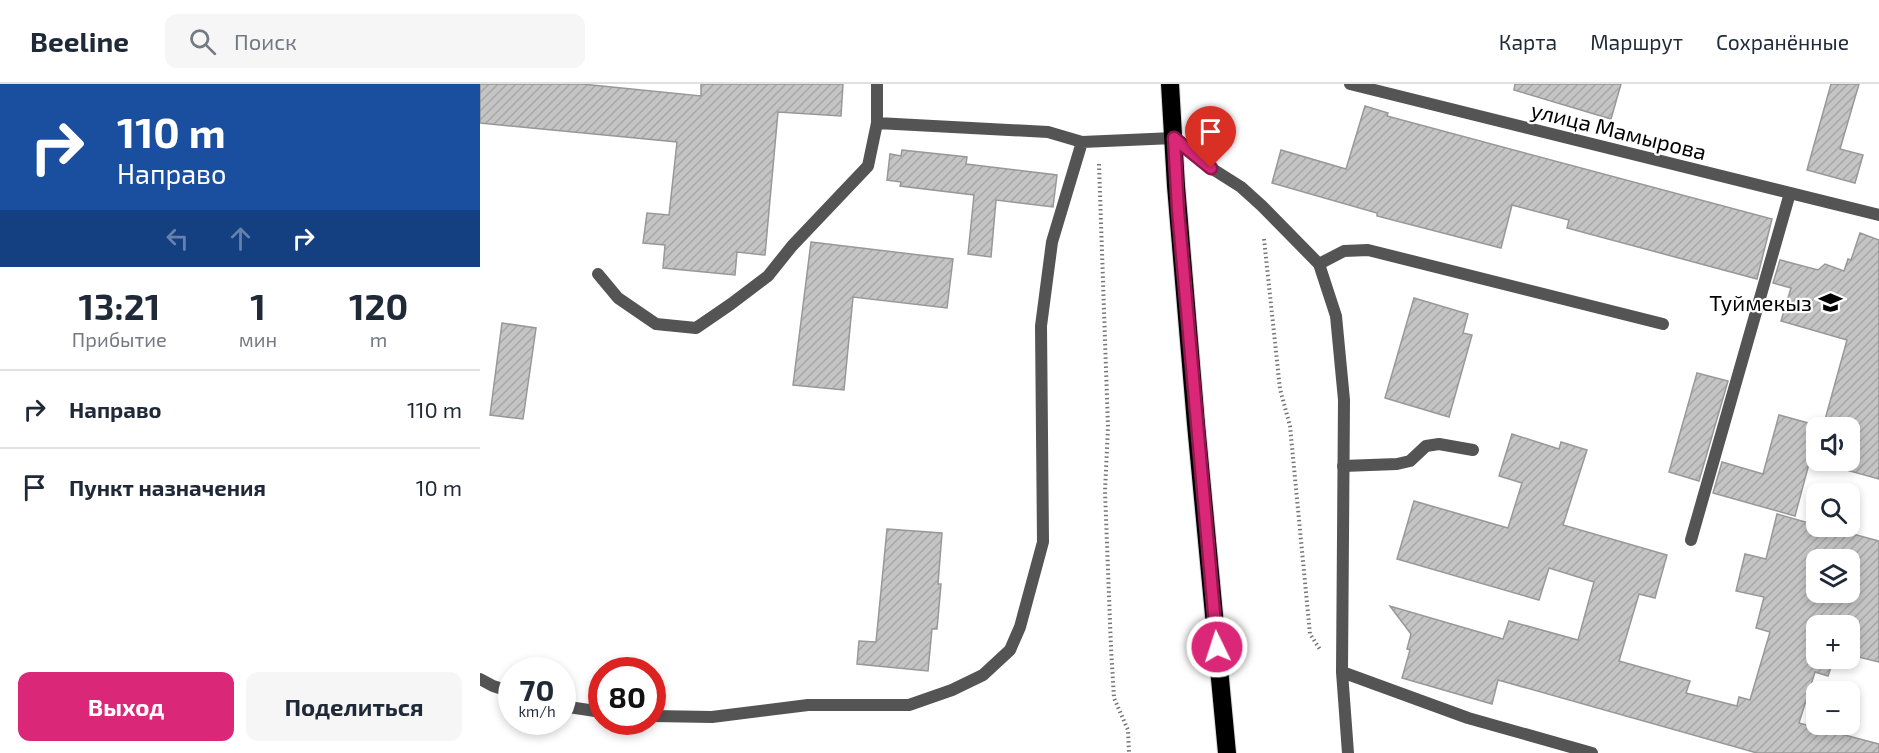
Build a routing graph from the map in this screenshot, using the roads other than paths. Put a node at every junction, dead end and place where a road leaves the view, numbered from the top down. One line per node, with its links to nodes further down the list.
1 (878, 84): 4 (street)
2 (1170, 84): 5 (highway)
3 (1350, 84): 7 (street, улица Мамырова)
4 (877, 123): 6 (street); 10 (street)
5 (1174, 138): 6 (street); 9 (street); 19 (highway)
6 (1082, 142): 18 (street)
7 (1790, 193): 8 (street, улица Мамырова); 14 (street)
8 (1879, 215)
9 (1319, 264): 11 (street); 13 (street)
10 (598, 274)
11 (1663, 324)
12 (1473, 450): 13 (street)
13 (1343, 466): 15 (street)
14 (1691, 540)
15 (1342, 672): 20 (street); 21 (street)
16 (480, 679): 17 (street)
17 (498, 688)
18 (666, 716)
19 (1227, 753)
20 (1348, 753)
21 (1592, 753)

